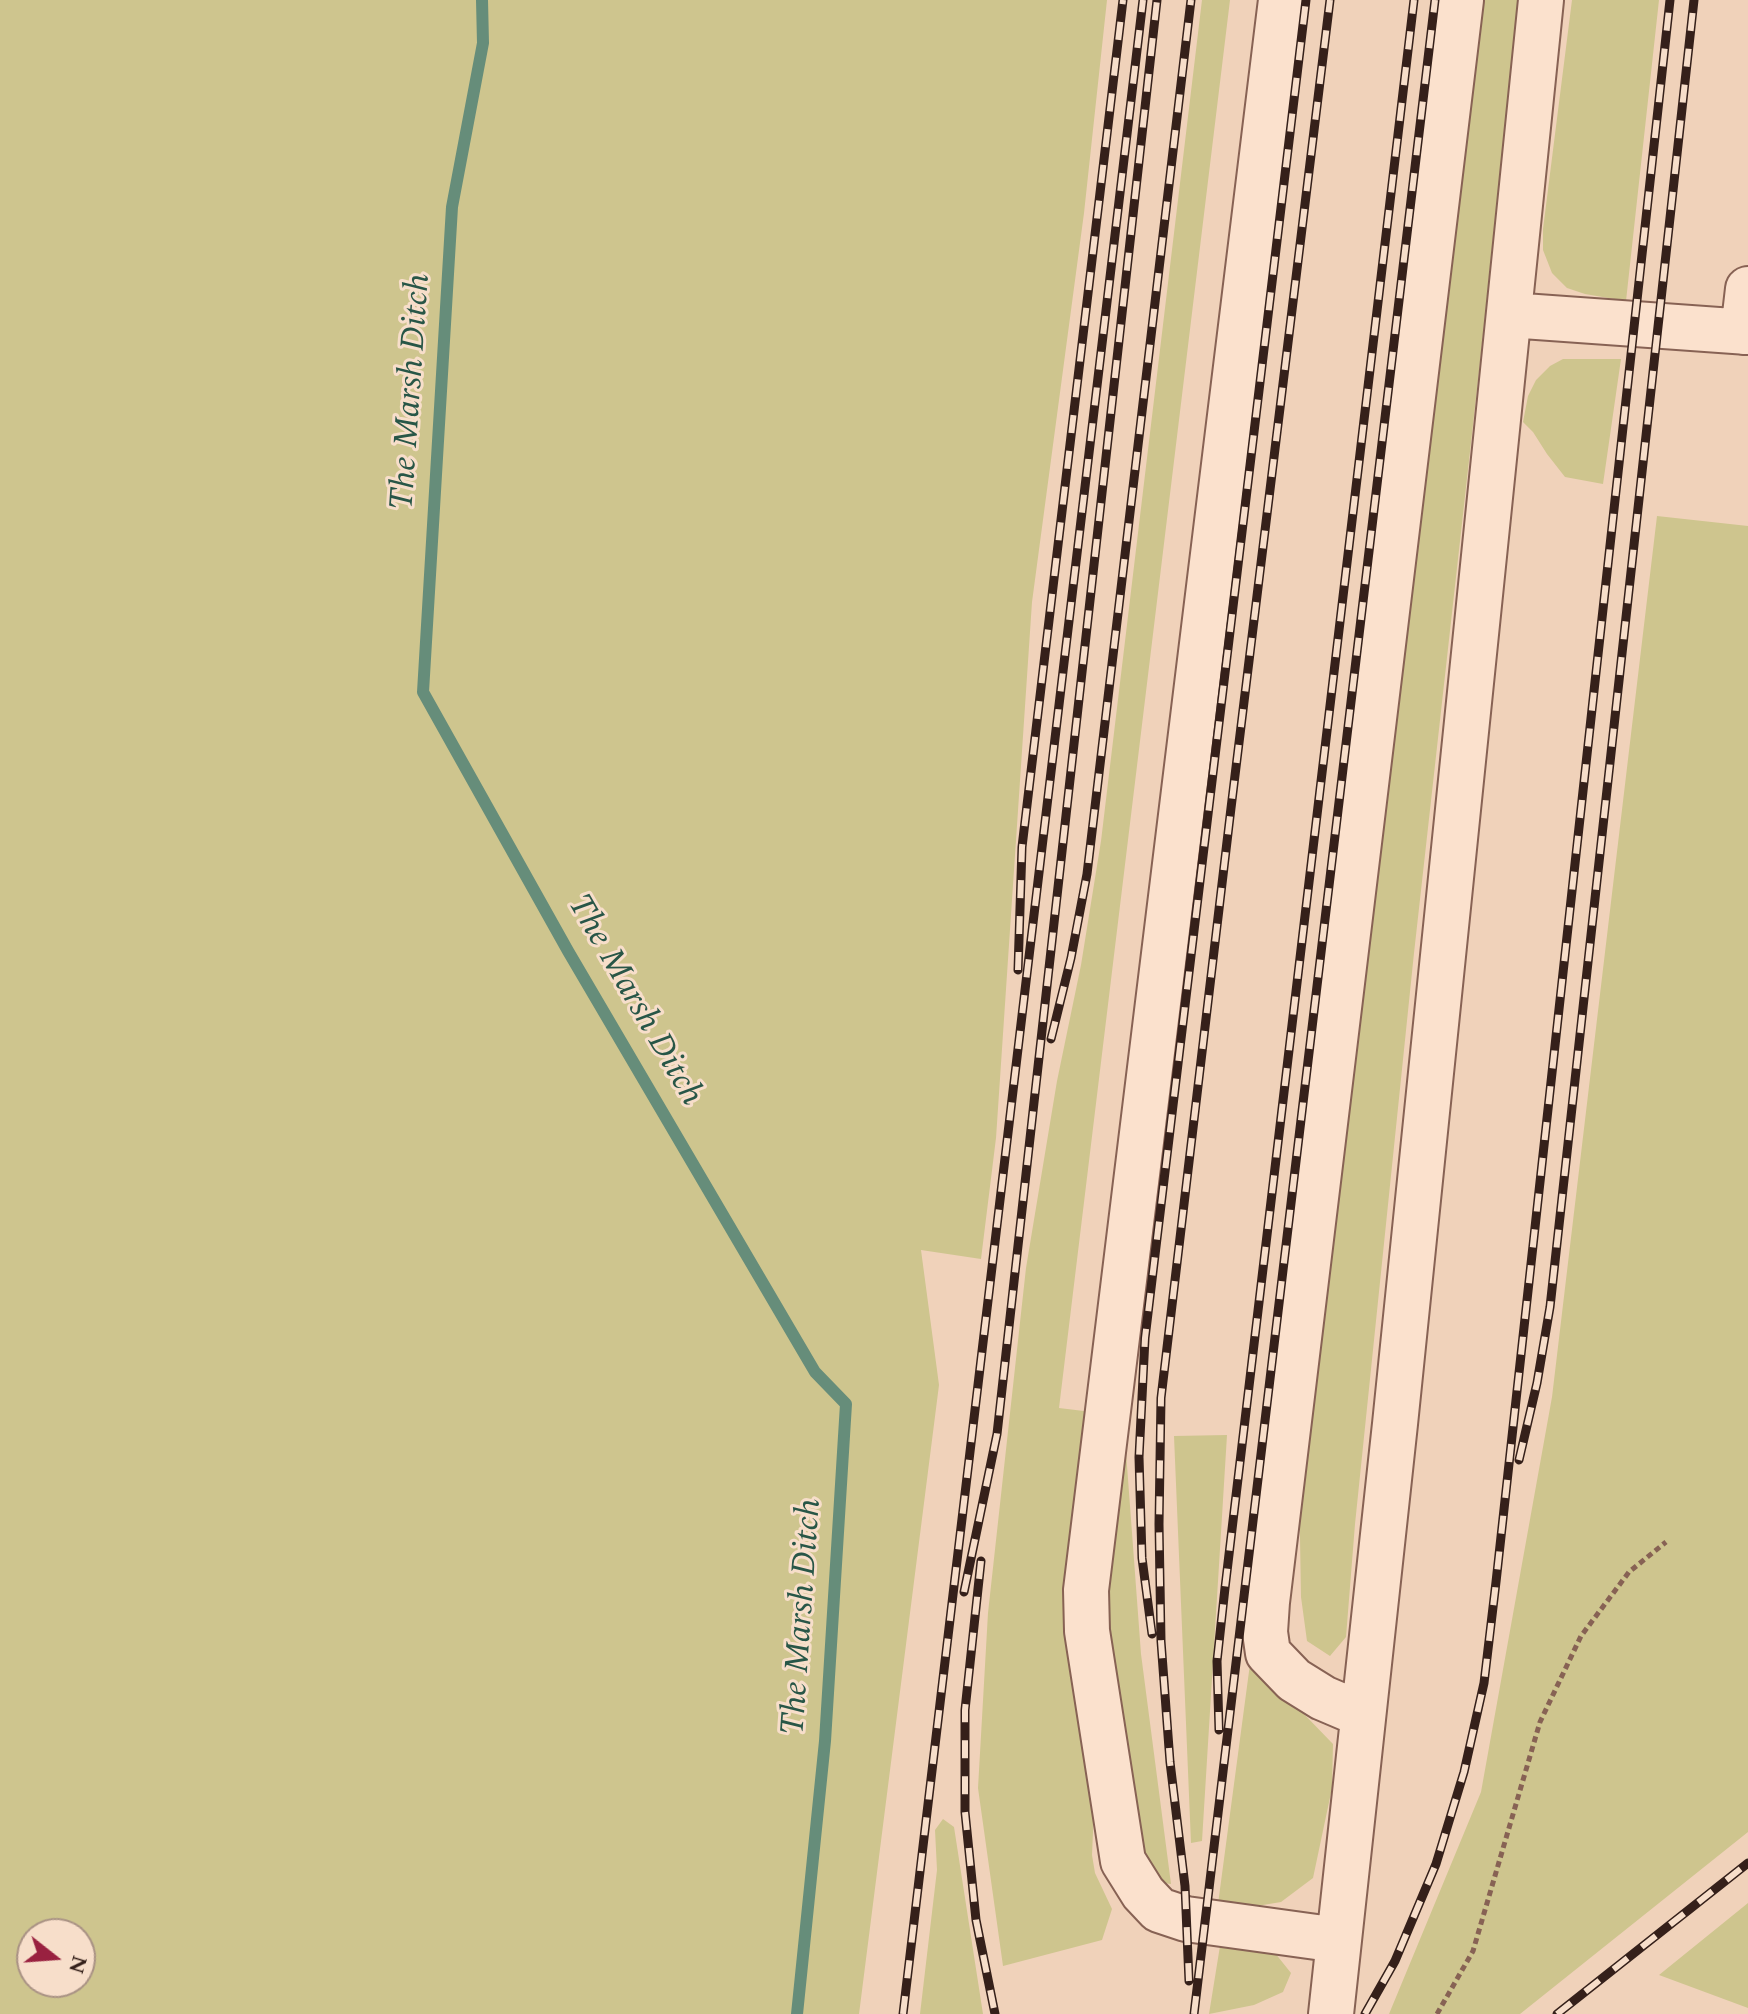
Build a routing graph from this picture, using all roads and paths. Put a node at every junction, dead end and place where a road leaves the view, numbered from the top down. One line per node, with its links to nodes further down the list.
1 (1281, 0): 9 (lane)
2 (1461, 0): 8 (lane)
3 (1541, 0): 5 (lane)
4 (1748, 289): 6 (lane)
5 (1509, 315): 6 (lane); 8 (lane)
6 (1746, 332)
7 (1666, 1542): 11 (path)
8 (1363, 1715): 9 (lane)
9 (1338, 1940): 10 (lane)
10 (1331, 2014)
11 (1437, 2014)

